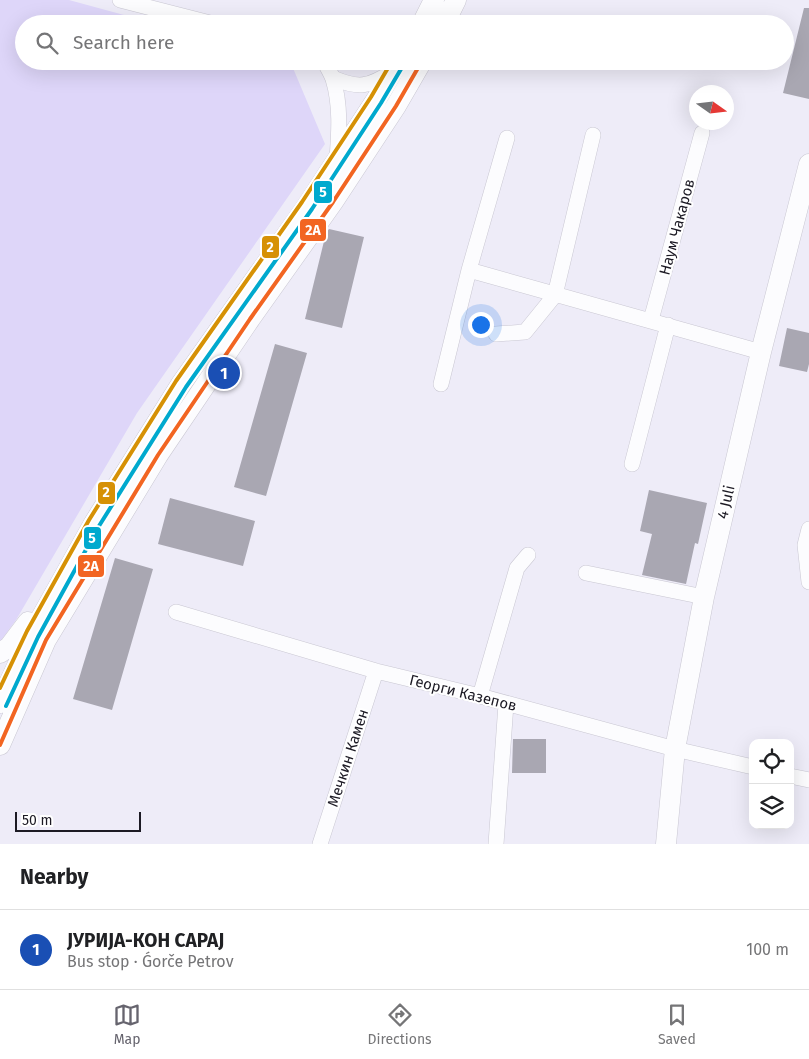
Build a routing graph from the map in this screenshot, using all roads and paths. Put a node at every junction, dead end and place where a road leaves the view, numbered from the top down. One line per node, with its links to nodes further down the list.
1 (120, 0): 4 (street)
2 (434, 0): 5 (street)
3 (456, 0): 6 (street)
4 (179, 15)
5 (426, 15)
6 (448, 15)
7 (329, 70): 11 (street)
8 (392, 70): 11 (street)
9 (394, 70): 15 (street)
10 (417, 70): 36 (street)
11 (333, 78): 15 (street)
12 (702, 133): 19 (street, Наум Чакаров)
13 (593, 134): 18 (street)
14 (507, 138): 17 (street)
15 (337, 160): 27 (street)
16 (809, 164): 22 (street, 4 Juli)
17 (469, 270): 18 (street); 23 (street)
18 (555, 295): 19 (street); 21 (street)
19 (651, 320): 20 (street)
20 (668, 325): 22 (street); 24 (street)
21 (496, 334)
22 (761, 352): 30 (street, 4 Juli)
23 (442, 384)
24 (632, 464)
25 (809, 529): 29 (street)
26 (528, 555): 34 (street)
27 (67, 571): 32 (street); 36 (street)
28 (586, 572): 30 (street)
29 (809, 582)
30 (704, 597): 38 (street, 4 Juli)
31 (176, 612): 33 (street, Георги Казепов)
32 (0, 653)
33 (376, 671): 34 (street, Георги Казепов); 42 (street, Мечкин Камен)
34 (480, 696): 35 (street, Георги Казепов)
35 (506, 704): 38 (street, Георги Казепов); 43 (street)
36 (5, 705): 37 (street)
37 (0, 745)
38 (675, 749): 39 (street, Георги Казепов); 44 (street, 4 Juli)
39 (749, 766)
40 (794, 777): 41 (street)
41 (809, 780)
42 (320, 844)
43 (496, 844)
44 (666, 844)

